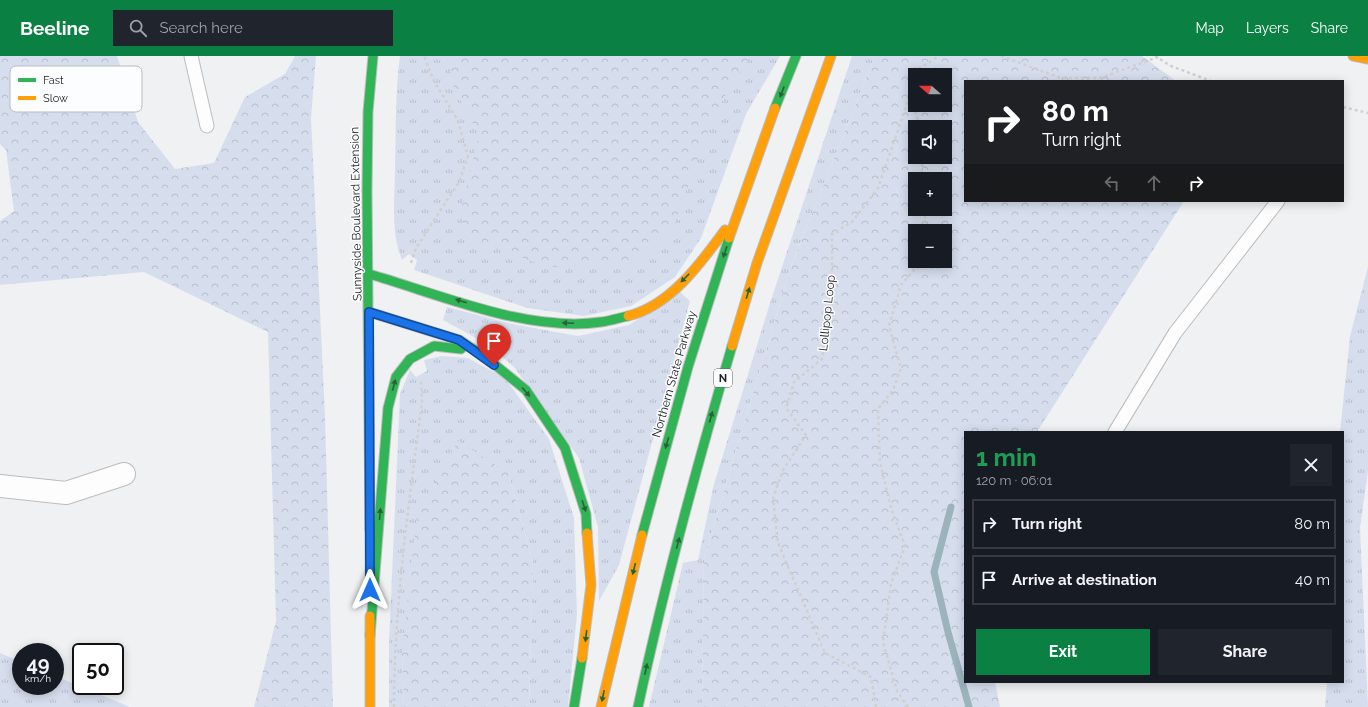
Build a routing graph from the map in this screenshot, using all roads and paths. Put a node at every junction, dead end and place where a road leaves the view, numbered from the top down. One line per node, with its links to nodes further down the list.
1 (191, 56): 15 (lane)
2 (373, 56): 19 (main road, Sunnyside Boulevard Extension)
3 (796, 56): 16 (main road, Northern State Parkway, one-way to 16)
4 (831, 56): 29 (main road, N, one-way to 4)
5 (939, 56): 10 (path)
6 (1002, 56): 8 (path)
7 (1353, 56): 9 (main road)
8 (1156, 57): 11 (path)
9 (1368, 59)
10 (920, 68)
11 (1207, 80)
12 (908, 100): 30 (path, Lollipop Loop)
13 (1344, 107): 14 (path)
14 (1368, 113)
15 (207, 126)
16 (742, 202): 19 (main road, one-way to 19); 28 (main road, Northern State Parkway, one-way to 28)
17 (1277, 202): 22 (lane)
18 (916, 268): 31 (path)
19 (369, 274): 20 (main road, Sunnyside Boulevard Extension)
20 (369, 312): 21 (main road); 25 (main road, Sunnyside Boulevard Extension)
21 (484, 356): 25 (main road, one-way to 21); 27 (main road, one-way to 27)
22 (1116, 431)
23 (124, 474): 24 (street)
24 (0, 486)
25 (370, 636): 26 (main road, Sunnyside Boulevard Extension)
26 (370, 707)
27 (574, 707)
28 (601, 707)
29 (638, 707)
30 (876, 707)
31 (908, 707)

